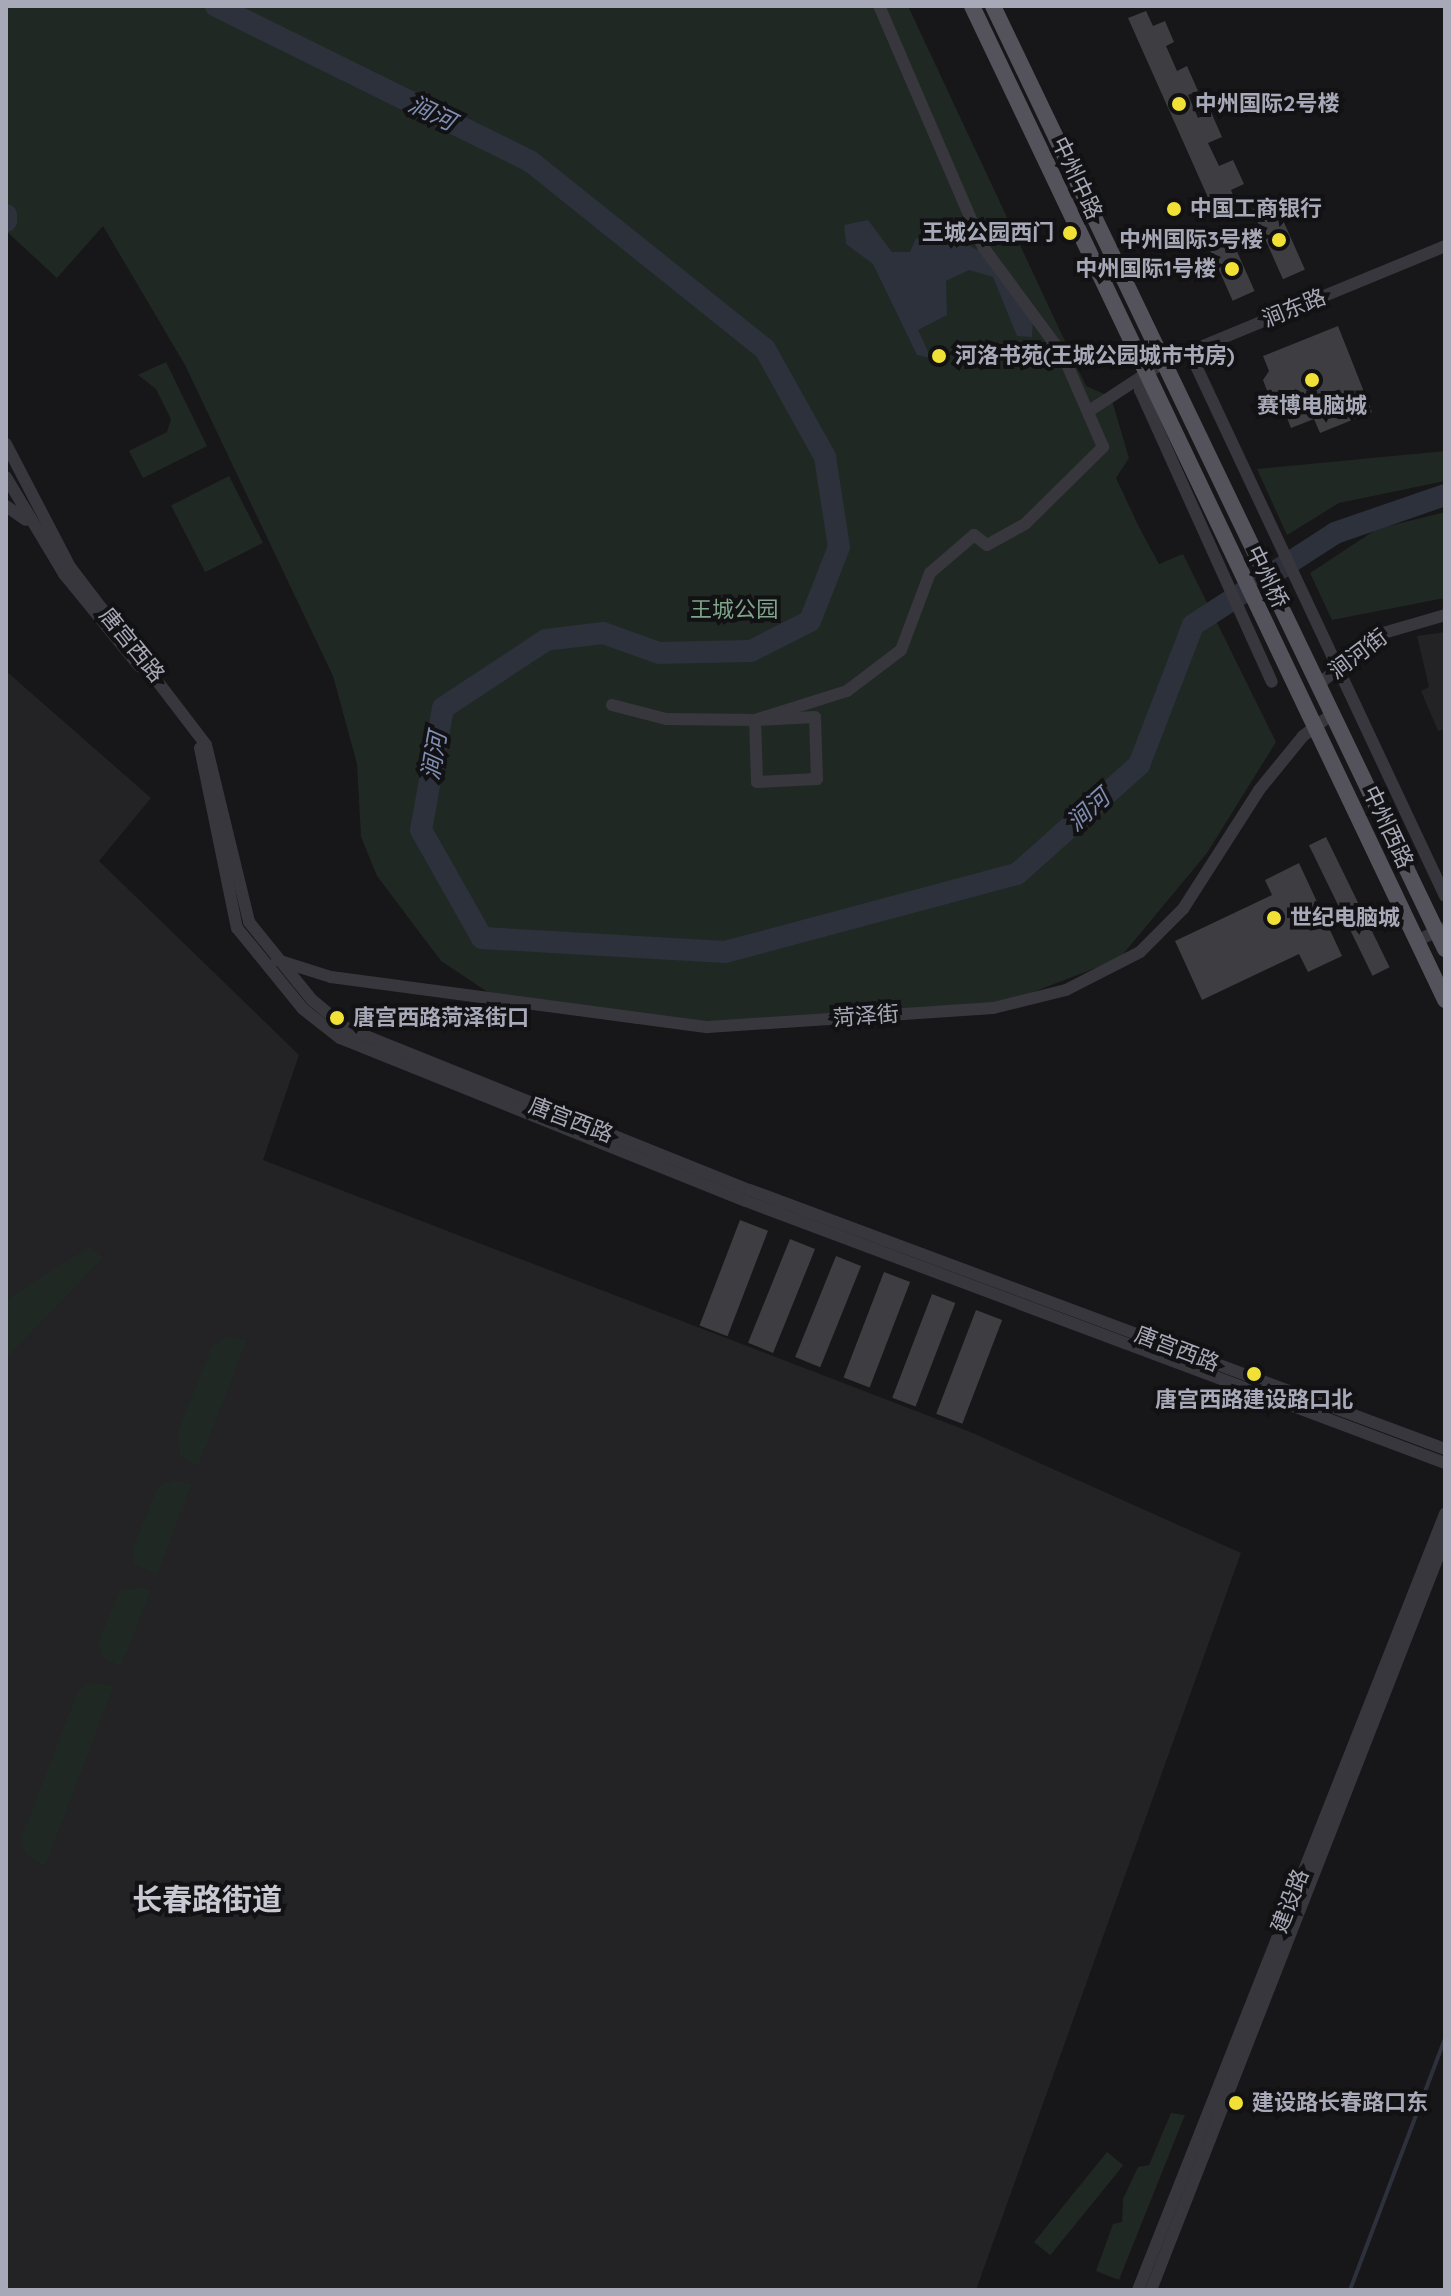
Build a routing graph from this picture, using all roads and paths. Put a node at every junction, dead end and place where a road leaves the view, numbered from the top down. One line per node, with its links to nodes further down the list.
1 (879, 6): 9 (street)
2 (972, 6): 8 (main road, 中州中路)
3 (993, 6): 7 (main road, 中州中路)
4 (1445, 246): 6 (street, 涧东路)
5 (1445, 253): 6 (street, 涧东路)
6 (1190, 355): 7 (street, 涧东路); 19 (street)
7 (1165, 366): 8 (street, 涧东路); 12 (main road, 中州中路)
8 (1147, 377): 9 (street, 涧东路); 13 (main road, 中州中路)
9 (1089, 411): 25 (street)
10 (6, 444): 11 (street, 唐宫西路)
11 (11, 479): 15 (street, 唐宫西路); 16 (street, 唐宫西路)
12 (1225, 489): 18 (main road, 中州桥)
13 (1198, 502): 20 (main road, 中州桥); 21 (street)
14 (6, 506): 16 (street)
15 (41, 517): 16 (street); 31 (street, 唐宫西路)
16 (28, 521): 34 (street, 唐宫西路)
17 (1445, 615): 19 (street, 涧河街)
18 (1310, 665): 22 (main road, 中州西路)
19 (1338, 669): 22 (street, 涧河街); 27 (street)
20 (1290, 674): 26 (main road, 中州西路)
21 (1272, 682)
22 (1319, 684): 24 (main road, 中州西路)
23 (612, 705): 25 (street)
24 (1333, 713): 26 (street, 菏泽街); 28 (main road, 中州西路)
25 (755, 720): 25 (street)
26 (1314, 723): 29 (main road, 中州西路); 31 (street, 菏泽街)
27 (1445, 896)
28 (1441, 930): 29 (street); 30 (main road, 中州西路)
29 (1418, 940): 32 (main road, 中州西路)
30 (1445, 949)
31 (277, 960): 33 (street, 唐宫西路)
32 (1445, 1000)
33 (1445, 1449)
34 (1445, 1463)
35 (1445, 1514): 37 (street, 建设路)
36 (1445, 1539): 38 (street, 建设路)
37 (1138, 2290)
38 (1151, 2290)

